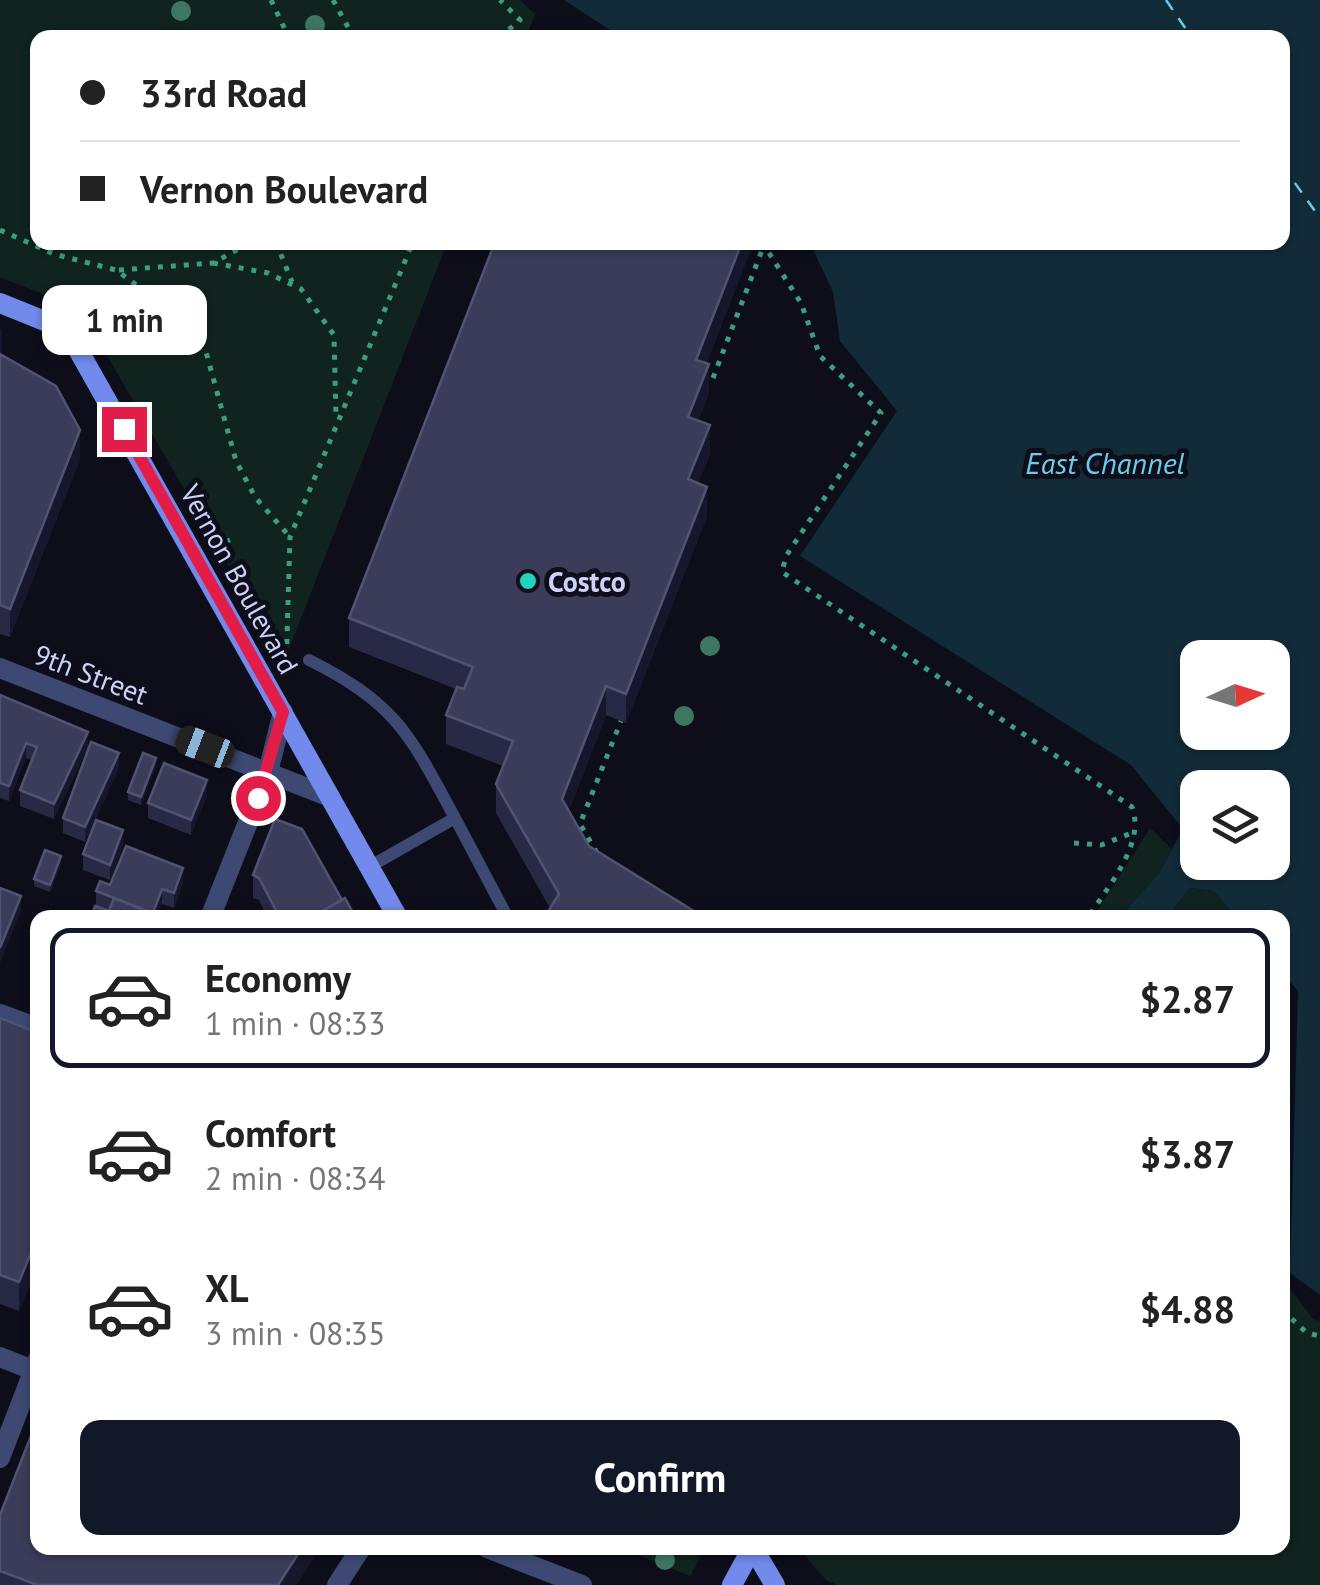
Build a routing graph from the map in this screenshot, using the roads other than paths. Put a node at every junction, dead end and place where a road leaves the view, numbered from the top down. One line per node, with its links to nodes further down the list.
1 (0, 303): 4 (main road, Vernon Boulevard)
2 (309, 660): 7 (lane)
3 (0, 668): 5 (street, 9th Street)
4 (283, 712): 5 (street); 6 (main road, Vernon Boulevard)
5 (268, 772): 6 (street, 9th Street); 9 (street)
6 (330, 797): 8 (main road, Vernon Boulevard)
7 (455, 818): 8 (lane); 11 (lane)
8 (369, 867): 10 (main road, Vernon Boulevard)
9 (213, 910)
10 (393, 910)
11 (504, 910)
12 (0, 1014): 13 (street)
13 (30, 1025)
14 (0, 1358): 15 (street)
15 (30, 1366)
16 (30, 1382): 17 (street)
17 (0, 1458)
18 (356, 1555): 22 (street)
19 (506, 1555): 23 (street)
20 (749, 1555): 24 (main road)
21 (757, 1555): 25 (main road)
22 (337, 1585)
23 (582, 1585)
24 (732, 1585)
25 (775, 1585)

